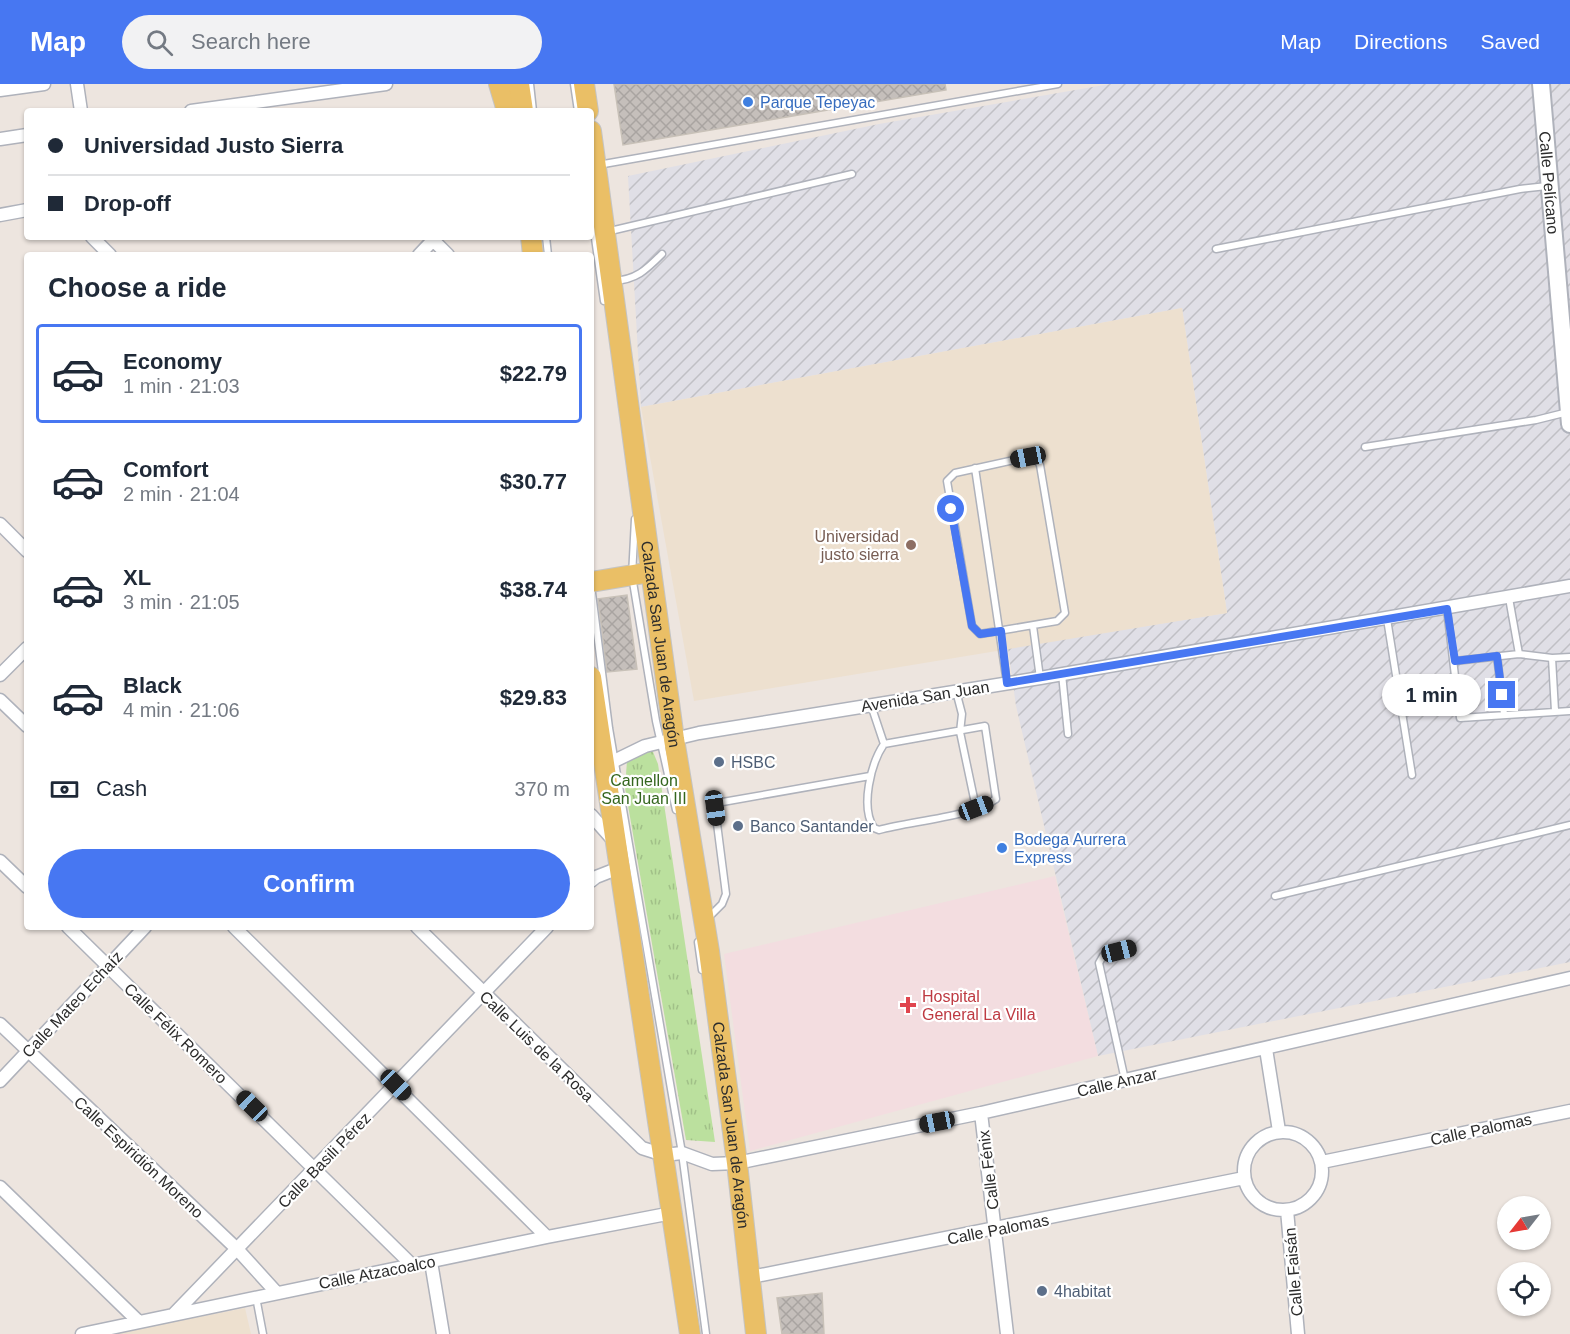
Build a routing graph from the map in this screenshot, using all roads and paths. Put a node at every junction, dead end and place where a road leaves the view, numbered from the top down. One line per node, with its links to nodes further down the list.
1 (44, 84): 11 (street)
2 (77, 84): 12 (street)
3 (386, 84): 13 (street)
4 (499, 84): 14 (main road)
5 (519, 84): 15 (main road)
6 (530, 84): 16 (lane)
7 (574, 84): 17 (lane)
8 (584, 84): 18 (main road)
9 (1058, 84): 22 (lane)
10 (1541, 84): 24 (street, Calle Pelícano)
11 (0, 90)
12 (81, 108)
13 (213, 108)
14 (506, 108)
15 (523, 108)
16 (533, 108)
17 (578, 108)
18 (588, 108)
19 (24, 135): 20 (street)
20 (0, 139)
21 (594, 151): 22 (main road, Calzada San Juan de Aragón)
22 (596, 165): 28 (main road, Calzada San Juan de Aragón)
23 (852, 174): 28 (lane)
24 (1550, 185): 32 (lane); 40 (street, Calle Pelícano)
25 (24, 211): 26 (street)
26 (2, 216)
27 (594, 226): 38 (main road)
28 (606, 232): 37 (main road, Calzada San Juan de Aragón)
29 (95, 240): 33 (street)
30 (432, 240): 34 (street)
31 (436, 240): 35 (street)
32 (1216, 249)
33 (107, 252)
34 (422, 252)
35 (446, 252)
36 (662, 254): 37 (lane)
37 (613, 281): 38 (main road, Calzada San Juan de Aragón)
38 (611, 308): 47 (main road, Calzada San Juan de Aragón)
39 (621, 411): 43 (lane)
40 (1569, 418): 41 (lane)
41 (1365, 447)
42 (975, 468): 54 (lane); 55 (lane); 55 (lane)
43 (632, 490)
44 (634, 512): 47 (lane)
45 (0, 524): 46 (street)
46 (24, 548)
47 (641, 574): 48 (main road); 76 (main road, Calzada San Juan de Aragón)
48 (594, 582)
49 (1570, 586): 50 (street, Avenida San Juan)
50 (1509, 598): 51 (street, Avenida San Juan); 57 (lane)
51 (1447, 609): 53 (street, Avenida San Juan); 61 (lane)
52 (594, 611): 78 (lane)
53 (1387, 619): 62 (street, Avenida San Juan); 79 (lane)
54 (1033, 626): 55 (lane); 64 (lane)
55 (1001, 631): 65 (lane)
56 (24, 651): 63 (street)
57 (1519, 654): 58 (lane); 60 (lane)
58 (1497, 656): 61 (lane); 72 (lane)
59 (1570, 657): 60 (lane)
60 (1552, 658): 70 (lane)
61 (1455, 661): 72 (lane)
62 (1062, 674): 64 (street, Avenida San Juan); 75 (lane)
63 (0, 675)
64 (1040, 678): 65 (street, Avenida San Juan)
65 (1007, 683): 67 (street, Avenida San Juan)
66 (594, 690): 78 (main road)
67 (956, 690): 69 (street, Avenida San Juan); 74 (lane)
68 (0, 700): 73 (street)
69 (871, 705): 76 (street, Avenida San Juan); 77 (lane)
70 (1556, 711): 71 (lane); 72 (lane)
71 (1570, 711)
72 (1504, 714)
73 (24, 723)
74 (960, 732): 77 (lane); 81 (lane); 81 (lane)
75 (1068, 734)
76 (667, 740): 78 (street, Avenida San Juan); 89 (lane); 91 (main road, Calzada San Juan de Aragón)
77 (884, 744): 80 (lane)
78 (610, 762): 84 (main road); 112 (lane)
79 (1412, 775)
80 (870, 776): 81 (lane); 91 (lane)
81 (976, 808)
82 (594, 818): 84 (street)
83 (1570, 825): 90 (lane)
84 (616, 842): 86 (main road)
85 (0, 861): 88 (street)
86 (620, 868): 87 (street); 112 (main road)
87 (594, 878)
88 (24, 884)
89 (691, 893)
90 (1275, 896)
91 (700, 925): 99 (lane); 114 (main road, Calzada San Juan de Aragón)
92 (71, 930): 98 (street, Calle Félix Romero)
93 (142, 930): 98 (street, Calle Mateo Echaíz)
94 (237, 930): 107 (street)
95 (420, 930): 101 (street, Calle Luis de la Rosa)
96 (543, 930): 101 (street, Calle Basili Pérez)
97 (1130, 948): 106 (lane)
98 (108, 966): 104 (street, Calle Mateo Echaíz); 115 (street, Calle Félix Romero)
99 (703, 976)
100 (1570, 978): 103 (street, Calle Anzar)
101 (484, 995): 107 (street, Calle Basili Pérez); 112 (street, Calle Luis de la Rosa)
102 (0, 1024): 104 (street, Calle Espiridión Moreno)
103 (1266, 1049): 106 (street, Calle Anzar); 111 (street)
104 (28, 1051): 105 (street, Calle Mateo Echaíz); 122 (street, Calle Espiridión Moreno)
105 (0, 1081)
106 (1125, 1081): 110 (street, Calle Anzar)
107 (396, 1085): 115 (street, Calle Basili Pérez); 121 (street)
108 (721, 1105): 114 (lane)
109 (1570, 1111): 113 (street, Calle Palomas)
110 (981, 1113): 114 (street, Calle Anzar); 120 (street, Calle Fénix)
111 (1279, 1131): 113 (street); 116 (street)
112 (673, 1154): 114 (street, Calle Anzar); 119 (main road); 134 (lane)
113 (1322, 1162): 118 (street)
114 (733, 1164): 125 (main road, Calzada San Juan de Aragón)
115 (315, 1168): 122 (street, Calle Basili Pérez); 124 (street, Calle Félix Romero)
116 (1245, 1178): 118 (street); 120 (street, Calle Palomas)
117 (0, 1187): 129 (street)
118 (1287, 1210): 137 (street, Calle Faisán)
119 (672, 1214): 121 (street, Calle Atzacoalco); 133 (main road)
120 (994, 1230): 125 (street, Calle Palomas); 136 (street, Calle Fénix)
121 (547, 1237): 123 (street, Calle Atzacoalco)
122 (237, 1249): 126 (street, Calle Espiridión Moreno); 128 (street, Calle Basili Pérez)
123 (431, 1262): 124 (street, Calle Atzacoalco); 132 (street)
124 (412, 1265): 126 (street, Calle Atzacoalco)
125 (747, 1283): 135 (main road, Calzada San Juan de Aragón)
126 (276, 1292): 127 (street, Calle Atzacoalco)
127 (256, 1297): 128 (street, Calle Atzacoalco); 131 (lane)
128 (174, 1314): 129 (street, Calle Atzacoalco)
129 (139, 1322): 130 (street, Calle Atzacoalco)
130 (82, 1334)
131 (263, 1334)
132 (443, 1334)
133 (690, 1334)
134 (706, 1334)
135 (756, 1334)
136 (1007, 1334)
137 (1298, 1334)

